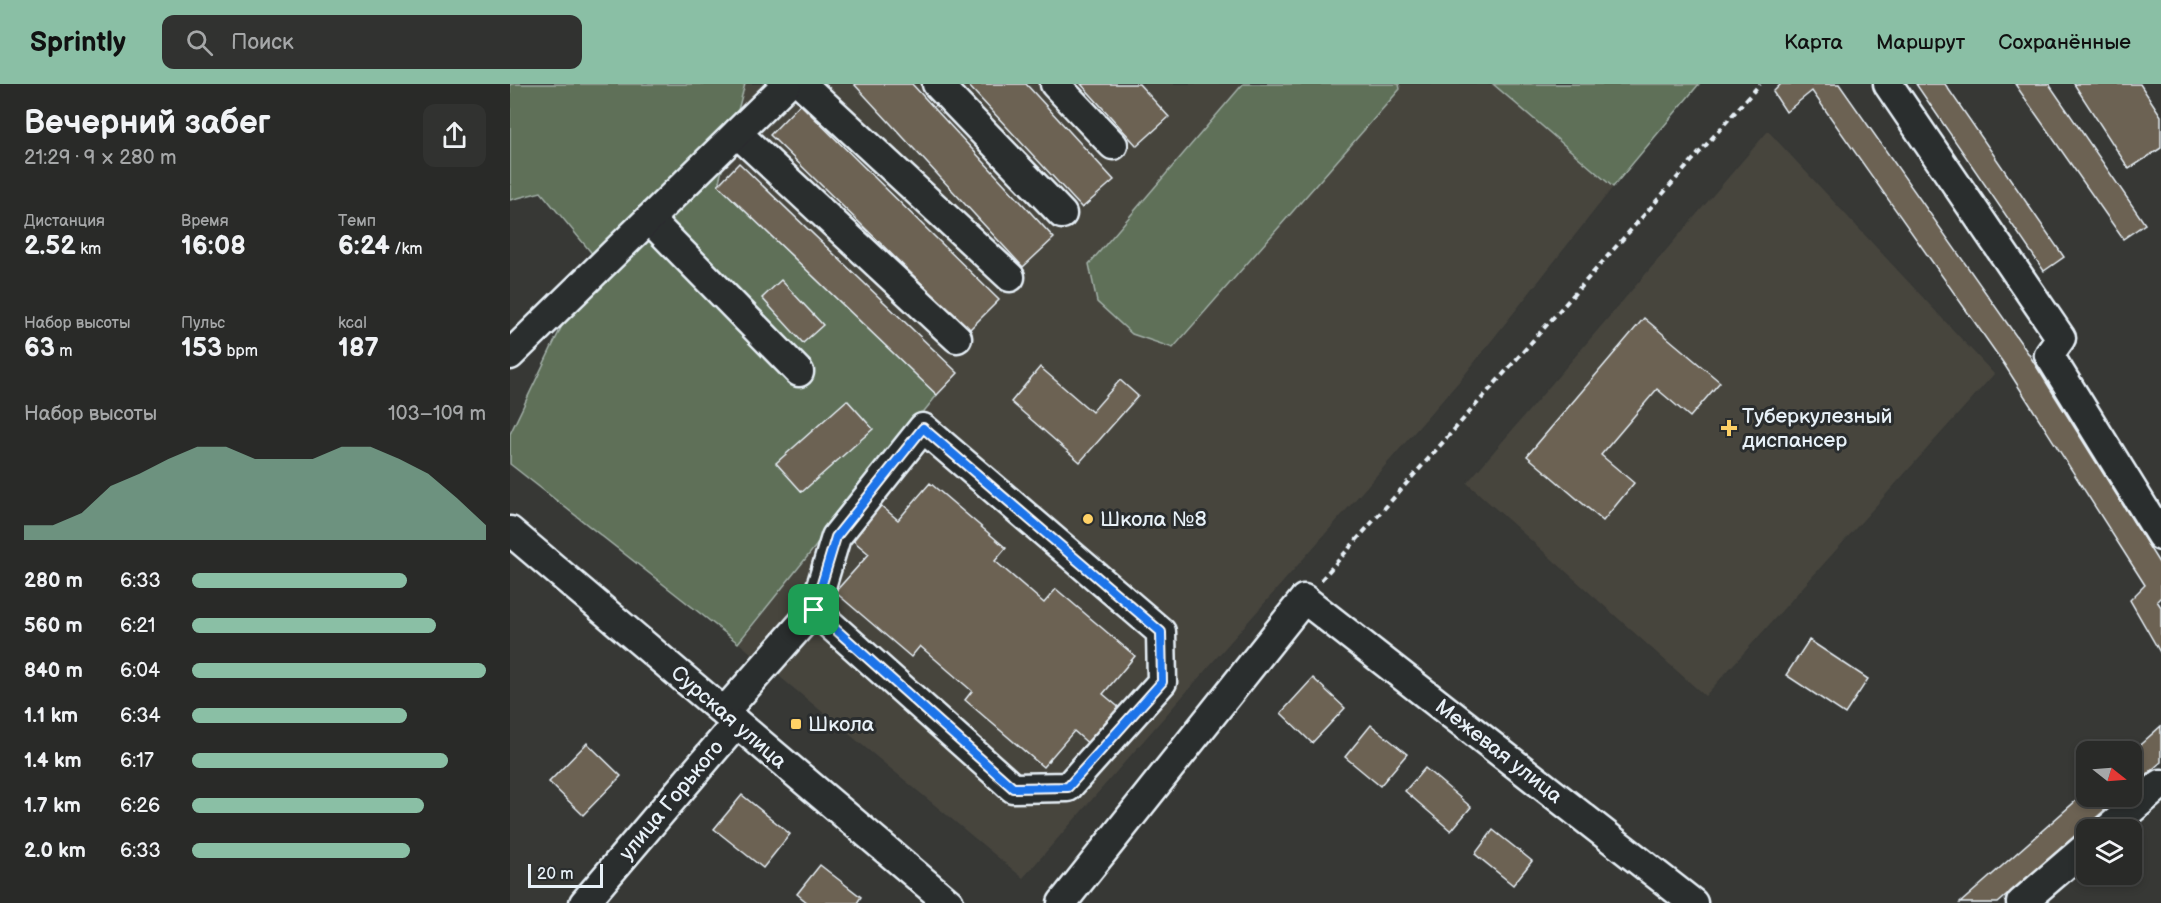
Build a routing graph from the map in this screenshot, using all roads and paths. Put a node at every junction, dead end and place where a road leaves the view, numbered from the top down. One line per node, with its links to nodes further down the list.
1 (787, 84): 7 (street)
2 (802, 84): 11 (street)
3 (937, 84): 9 (street)
4 (1056, 84): 8 (street)
5 (1760, 84): 17 (path)
6 (1888, 84): 16 (street)
7 (737, 133): 10 (street); 12 (street)
8 (1113, 146)
9 (1062, 214)
10 (649, 219): 13 (street); 14 (street)
11 (1010, 277)
12 (957, 338)
13 (510, 355)
14 (799, 372)
15 (510, 531): 19 (street, Сурская улица)
16 (2161, 536)
17 (1304, 599): 25 (street); 26 (street, Межевая улица)
18 (814, 610): 18 (street); 19 (street, улица Горького)
19 (730, 718): 23 (street, улица Горького); 24 (street, Сурская улица)
20 (2161, 784): 21 (street)
21 (2120, 819)
22 (2076, 856): 27 (street)
23 (584, 903)
24 (949, 903)
25 (1062, 903)
26 (1693, 903)
27 (2021, 903)

